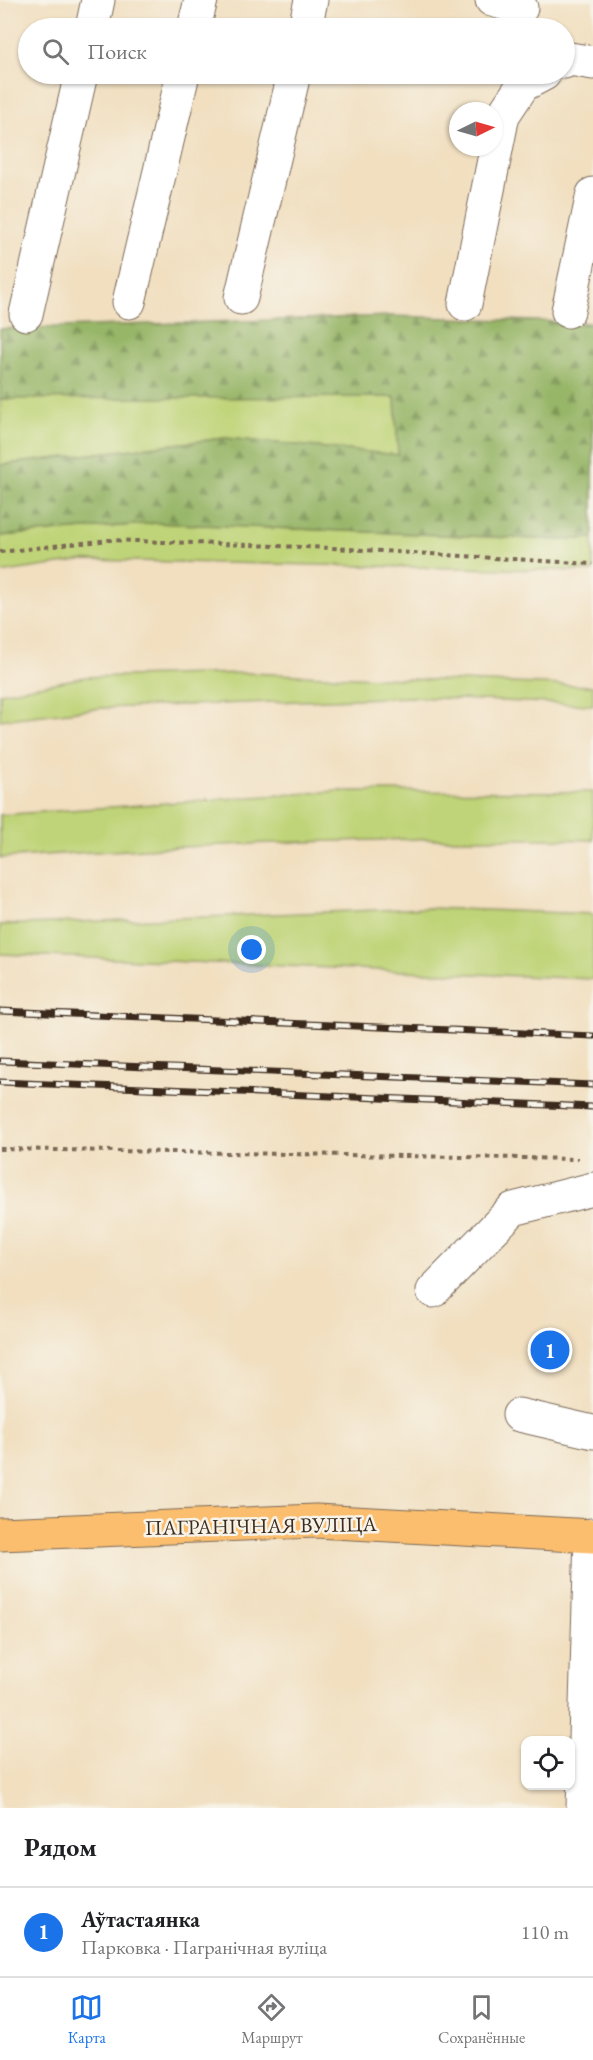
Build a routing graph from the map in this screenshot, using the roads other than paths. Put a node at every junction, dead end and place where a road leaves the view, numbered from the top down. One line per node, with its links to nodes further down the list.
1 (98, 0): 4 (street)
2 (201, 0): 5 (street)
3 (311, 0): 6 (street)
4 (94, 18)
5 (196, 18)
6 (306, 18)
7 (575, 60): 8 (street)
8 (593, 63)
9 (79, 84): 18 (street)
10 (181, 84): 15 (street)
11 (292, 84): 14 (street)
12 (525, 84): 16 (street)
13 (593, 194): 17 (street)
14 (241, 298)
15 (129, 302)
16 (465, 304)
17 (568, 311)
18 (26, 314)
19 (593, 1189): 20 (street)
20 (433, 1291)
21 (519, 1415): 22 (street)
22 (593, 1432)
23 (0, 1534): 24 (main road, ПАГРАНІЧНАЯ ВУЛІЦА)
24 (592, 1535): 25 (street)
25 (583, 1808)

